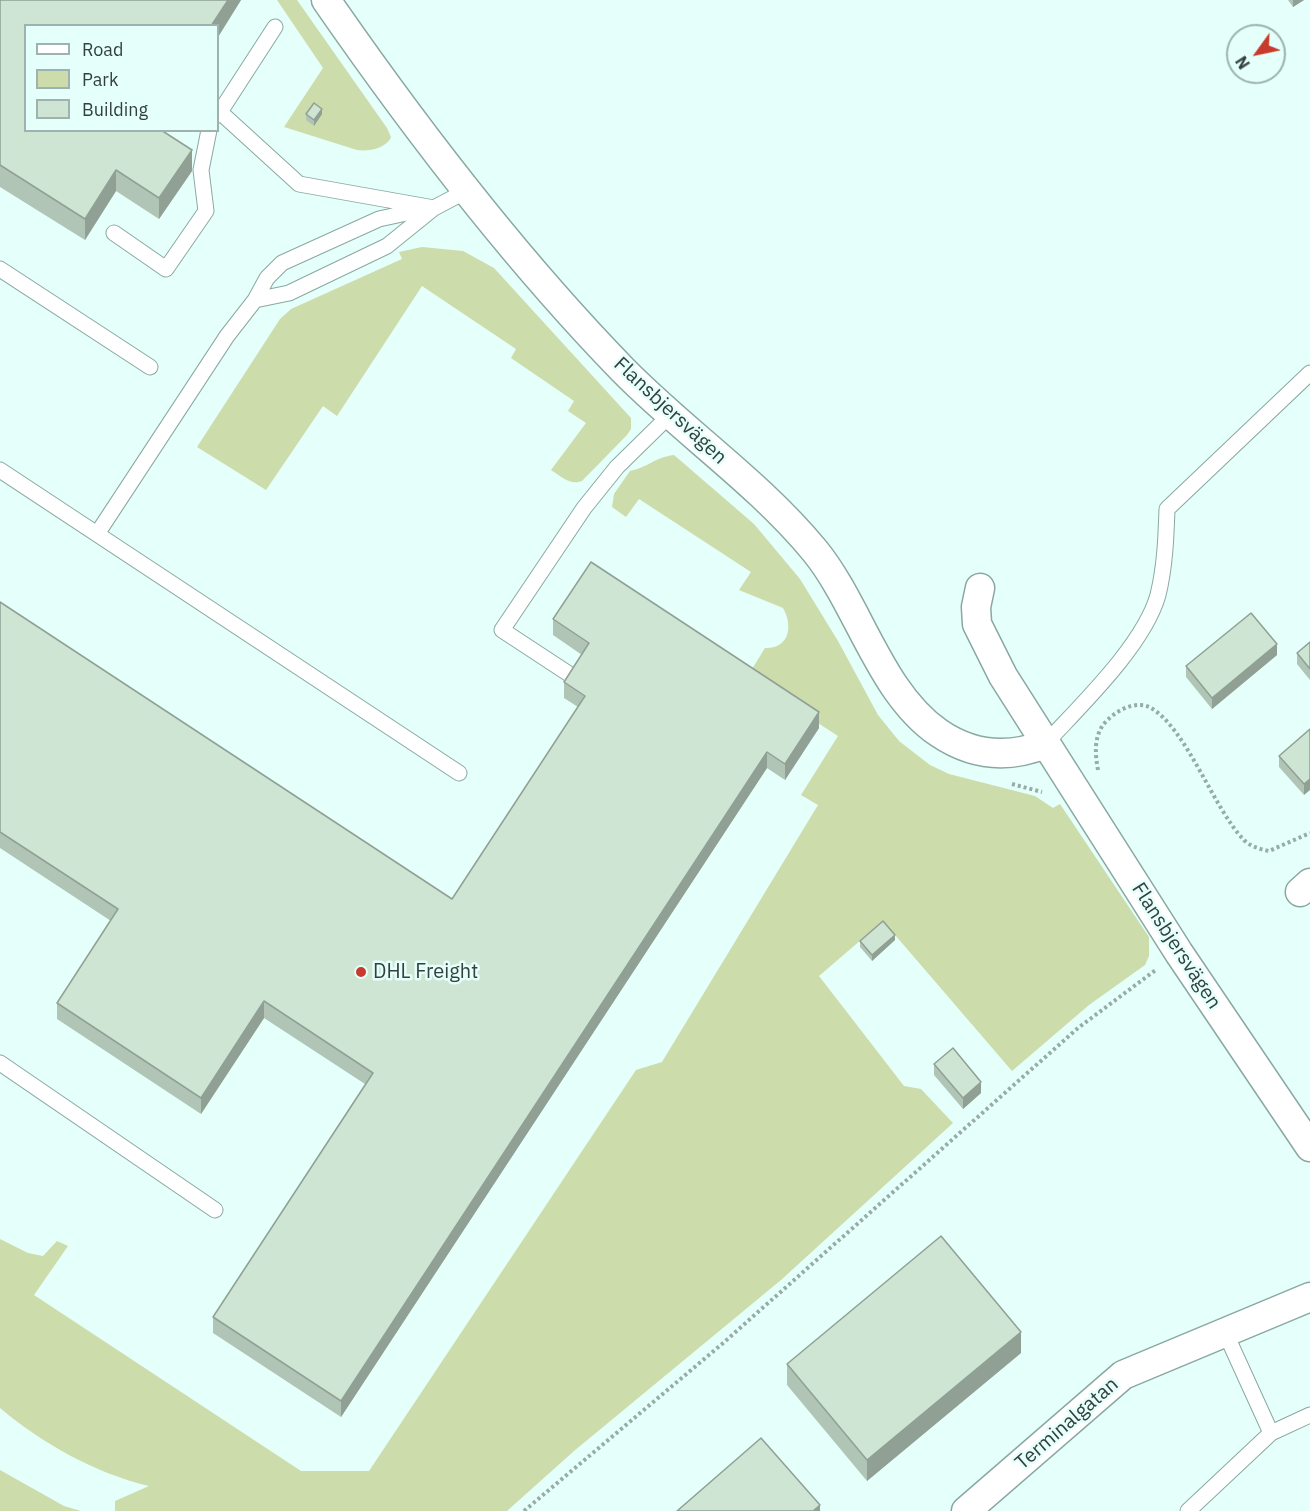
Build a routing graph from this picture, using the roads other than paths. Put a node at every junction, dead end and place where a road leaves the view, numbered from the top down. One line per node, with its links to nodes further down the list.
1 (326, 0): 5 (street, Flansbjersvägen)
2 (275, 27): 3 (lane)
3 (219, 114): 6 (lane)
4 (209, 132): 7 (lane)
5 (468, 190): 6 (lane); 12 (street, Flansbjersvägen)
6 (434, 208): 9 (lane); 9 (lane)
7 (114, 234)
8 (0, 269): 10 (lane)
9 (255, 300): 14 (lane)
10 (150, 367)
11 (1310, 373): 17 (lane)
12 (670, 416): 16 (lane); 17 (street, Flansbjersvägen)
13 (0, 470): 14 (lane)
14 (97, 534): 18 (lane)
15 (980, 588): 17 (street, Flansbjersvägen)
16 (569, 674)
17 (1045, 744): 20 (street, Flansbjersvägen)
18 (459, 773)
19 (0, 1063): 21 (lane)
20 (1310, 1147)
21 (215, 1210)
22 (1310, 1297): 23 (street, Terminalgatan)
23 (1225, 1332): 25 (lane); 26 (street, Terminalgatan)
24 (1310, 1415): 25 (lane)
25 (1271, 1432): 27 (lane)
26 (966, 1511)
27 (1188, 1511)

